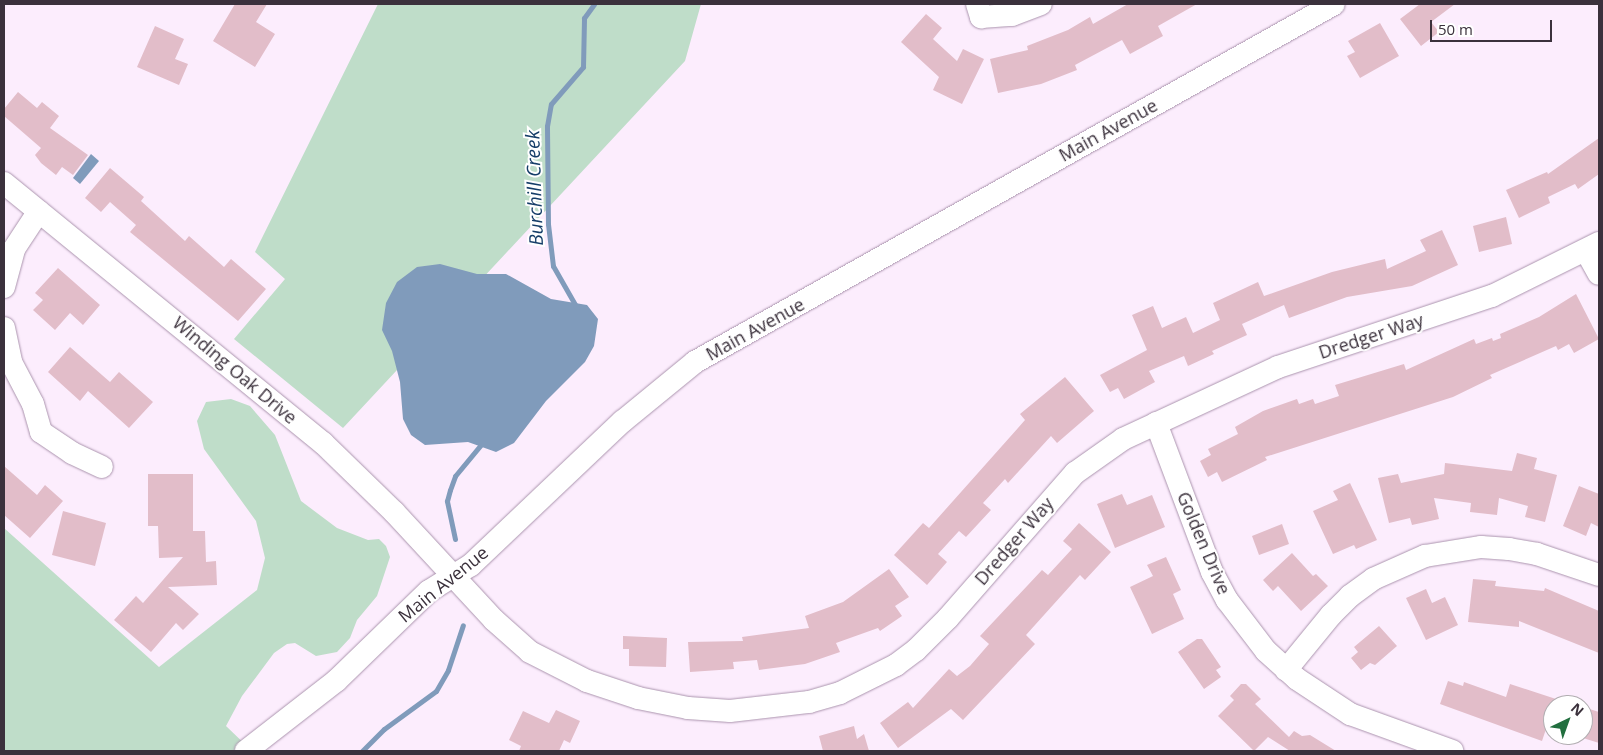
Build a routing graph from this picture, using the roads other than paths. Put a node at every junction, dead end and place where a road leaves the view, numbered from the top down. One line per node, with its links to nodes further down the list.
1 (977, 4): 2 (street)
2 (1041, 4)
3 (1334, 4): 12 (street, Main Avenue)
4 (4, 183): 5 (street, Winding Oak Drive)
5 (39, 211): 8 (street); 12 (street, Winding Oak Drive)
6 (1593, 247): 7 (street); 10 (street, Dredger Way)
7 (1599, 274)
8 (4, 287)
9 (4, 328): 11 (street)
10 (1156, 423): 12 (street, Dredger Way); 14 (street, Golden Drive)
11 (102, 467)
12 (452, 575): 15 (street, Main Avenue)
13 (1599, 575): 14 (street)
14 (1286, 670): 16 (street, Golden Drive)
15 (246, 751)
16 (1452, 751)

